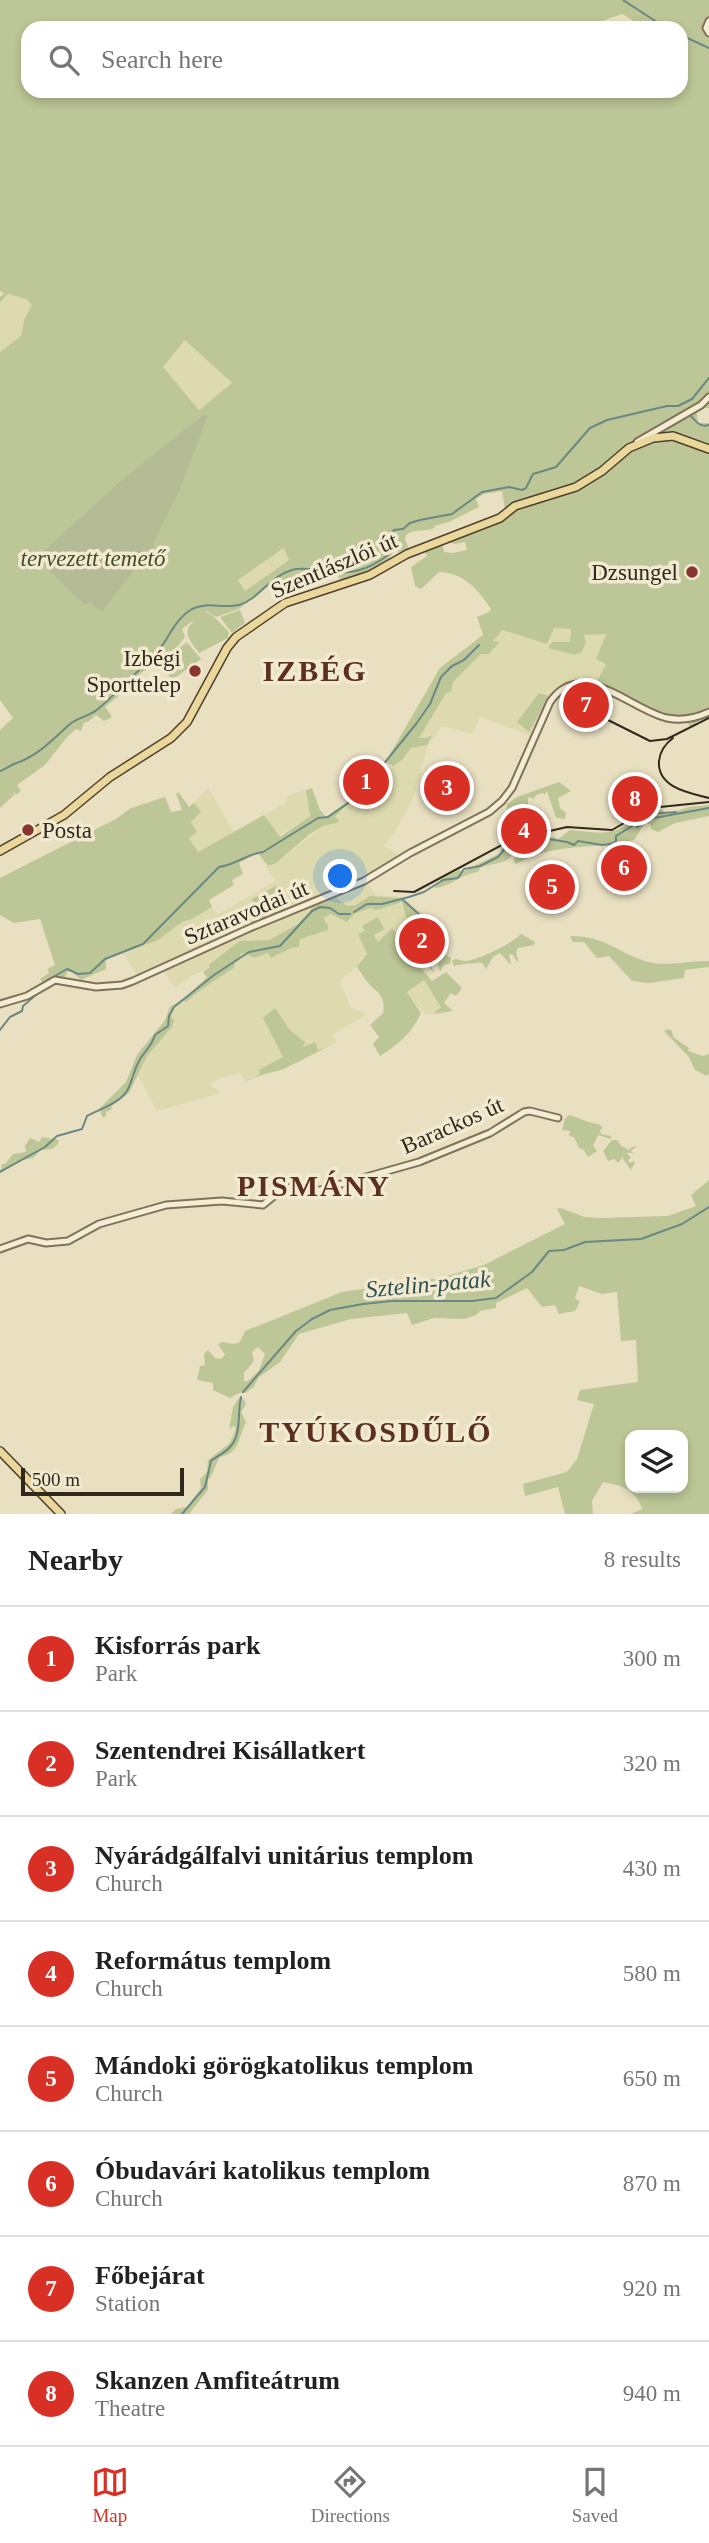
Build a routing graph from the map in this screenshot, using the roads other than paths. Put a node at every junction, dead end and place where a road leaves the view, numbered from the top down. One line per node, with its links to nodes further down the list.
1 (709, 20): 2 (street)
2 (709, 33)
3 (709, 397): 4 (street)
4 (635, 445): 5 (main road, Szentlászlói út); 7 (main road, Szentlászlói út)
5 (709, 449)
6 (709, 712): 8 (street, Sztaravodai út)
7 (0, 851)
8 (0, 1004)
9 (558, 1118): 10 (street, Barackos út)
10 (0, 1249)
11 (0, 1451): 12 (main road)
12 (61, 1514)

